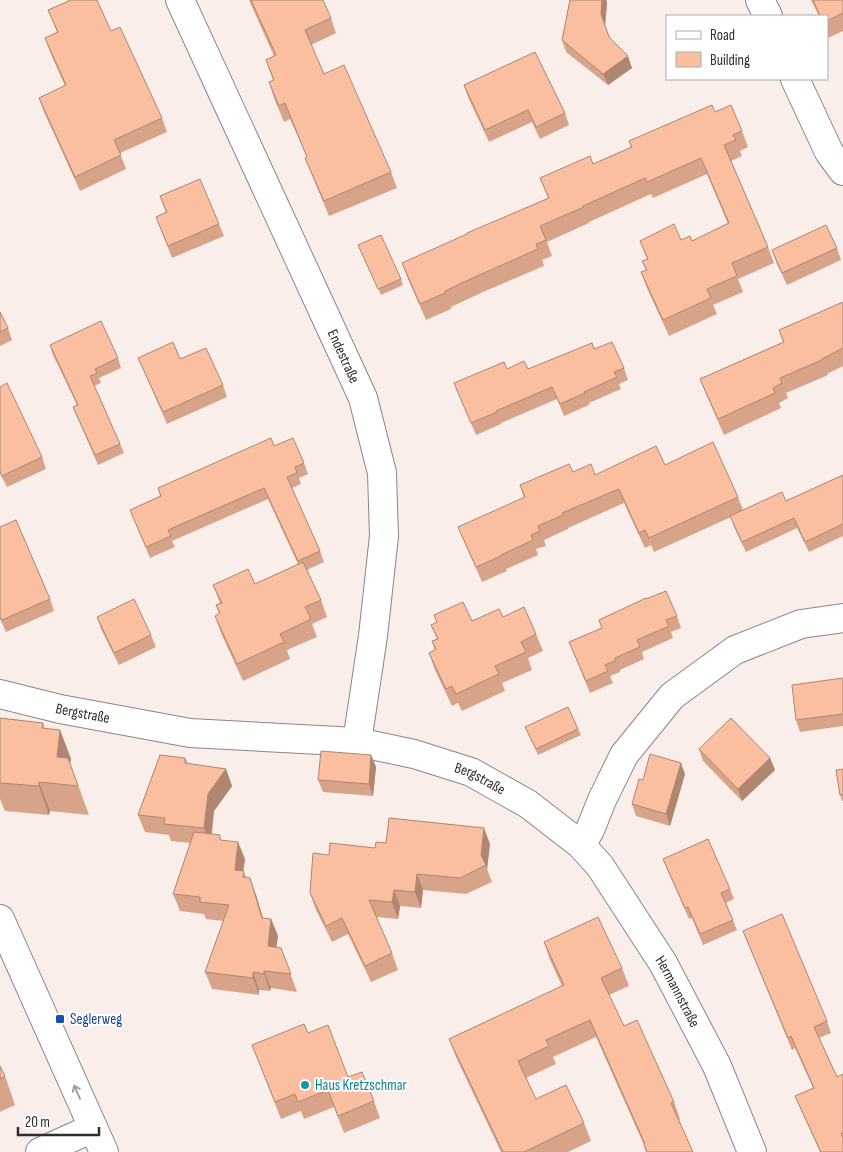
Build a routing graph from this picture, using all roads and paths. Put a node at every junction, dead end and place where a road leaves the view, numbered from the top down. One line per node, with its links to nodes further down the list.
1 (180, 0): 8 (street, Endestraße)
2 (760, 0): 3 (street)
3 (768, 15)
4 (795, 80): 5 (street)
5 (843, 171)
6 (843, 618): 9 (street)
7 (0, 694): 8 (street, Bergstraße)
8 (357, 742): 9 (street, Bergstraße)
9 (581, 846): 14 (street, Hermannstraße)
10 (0, 919): 11 (street, one-way to 10)
11 (93, 1128): 12 (street); 13 (street)
12 (40, 1152)
13 (104, 1152)
14 (752, 1152)

